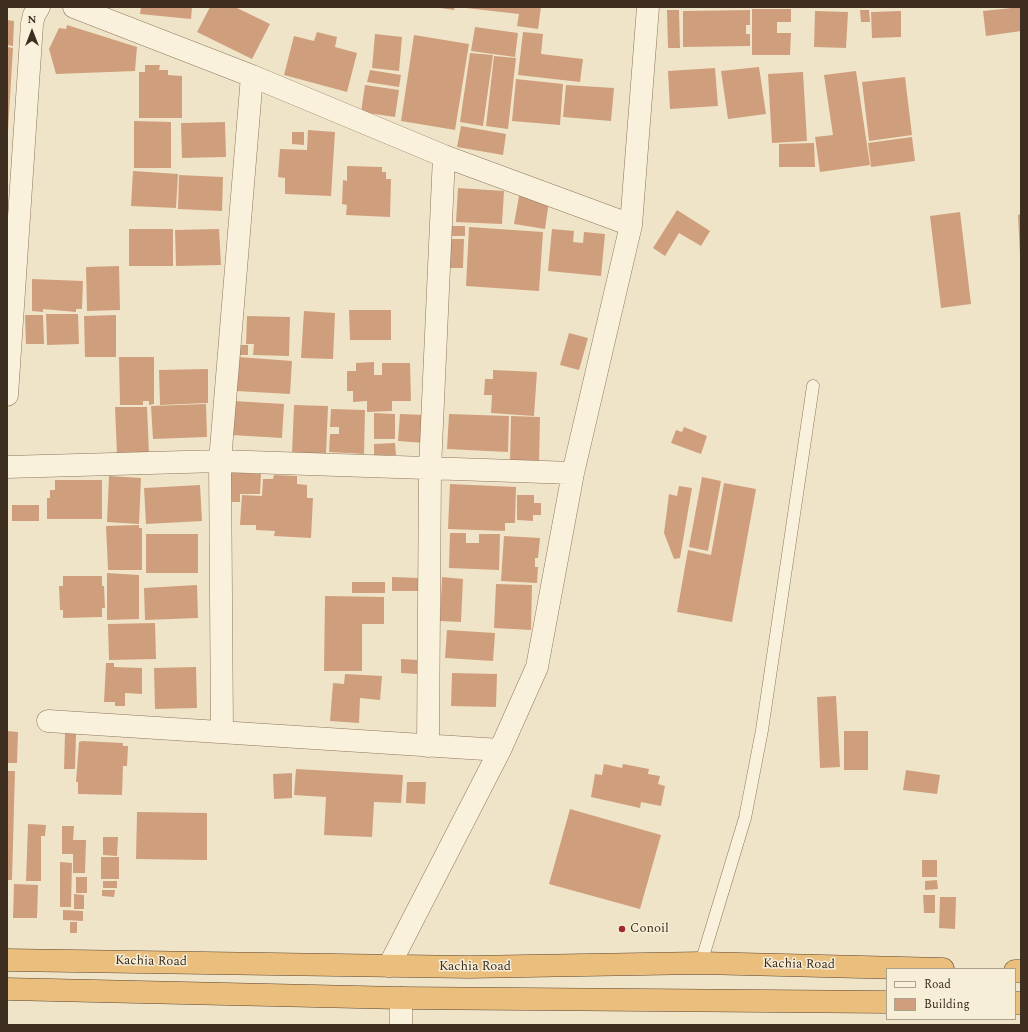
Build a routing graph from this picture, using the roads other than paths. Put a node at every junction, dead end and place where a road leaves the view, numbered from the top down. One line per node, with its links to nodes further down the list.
1 (39, 7): 8 (street)
2 (74, 7): 4 (street)
3 (648, 7): 6 (street)
4 (252, 76): 5 (street); 9 (street)
5 (444, 156): 6 (street); 11 (street)
6 (631, 225): 12 (street)
7 (813, 386): 18 (lane)
8 (7, 395)
9 (220, 461): 10 (street); 11 (street); 14 (street)
10 (7, 467)
11 (430, 468): 12 (street); 15 (street)
12 (573, 473): 16 (street)
13 (48, 721): 14 (street)
14 (222, 732): 15 (street)
15 (428, 746): 16 (street)
16 (500, 750): 19 (street)
17 (7, 960): 19 (highway, Kachia Road)
18 (701, 963): 20 (highway, Kachia Road); 21 (highway, Kachia Road)
19 (389, 966): 20 (highway, Kachia Road)
20 (469, 967): 24 (highway)
21 (903, 968)
22 (7, 989): 23 (highway)
23 (401, 998): 24 (highway); 26 (street)
24 (470, 998): 25 (highway)
25 (886, 1002)
26 (401, 1025)

